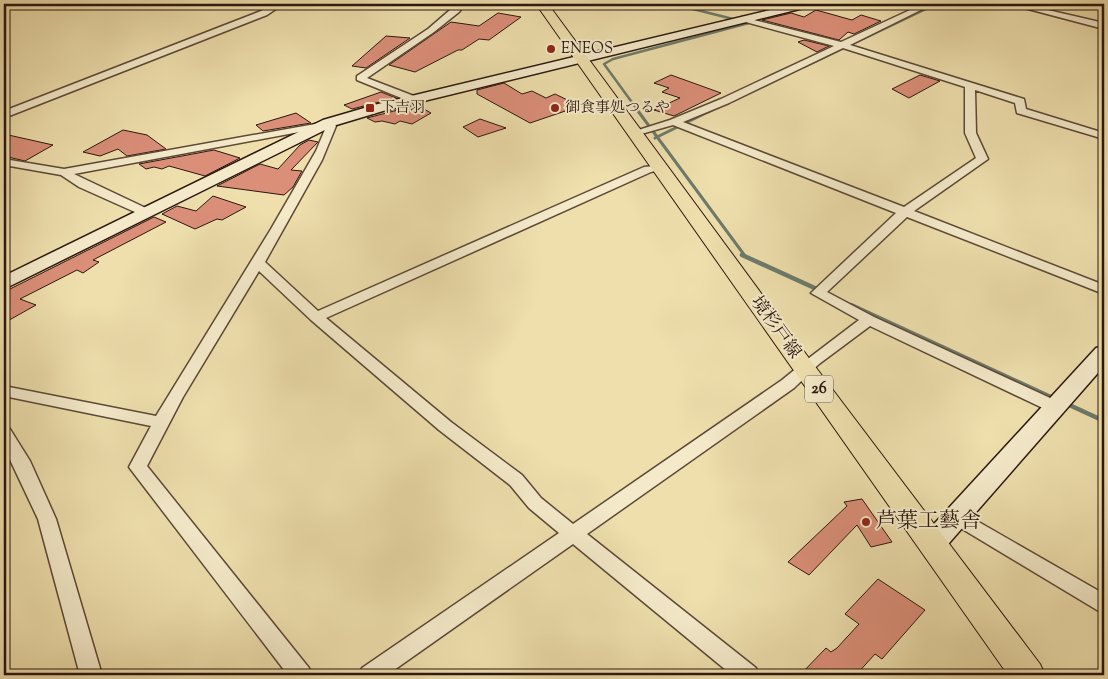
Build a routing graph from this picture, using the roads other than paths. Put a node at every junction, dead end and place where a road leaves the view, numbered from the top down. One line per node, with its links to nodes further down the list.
1 (279, 4): 13 (street)
2 (461, 4): 12 (street)
3 (542, 4): 10 (main road, 境杉戸線 / 26)
4 (808, 4): 7 (street)
5 (929, 4): 9 (street)
6 (1013, 4): 8 (street)
7 (745, 19): 9 (street); 10 (street)
8 (1104, 26)
9 (840, 45): 11 (street); 14 (street)
10 (584, 60): 12 (street); 16 (main road, 境杉戸線 / 26)
11 (970, 84): 17 (street); 21 (street)
12 (414, 100): 15 (street)
13 (4, 115)
14 (674, 122): 16 (street); 21 (street)
15 (328, 123): 20 (street); 22 (street); 23 (street)
16 (634, 132): 19 (main road, 境杉戸線 / 26)
17 (1104, 136)
18 (4, 162): 20 (street)
19 (659, 167): 26 (street); 29 (main road, 境杉戸線 / 26)
20 (64, 172): 22 (street)
21 (905, 212): 25 (street); 27 (street)
22 (146, 213): 24 (street)
23 (257, 262): 26 (street); 32 (street)
24 (4, 283)
25 (1104, 290)
26 (316, 317): 35 (street)
27 (869, 320): 29 (street); 31 (street)
28 (1104, 353): 31 (street)
29 (805, 370): 35 (street); 36 (main road, 境杉戸線 / 26)
30 (4, 391): 32 (street)
31 (1055, 407): 34 (street)
32 (161, 423): 39 (street)
33 (4, 433): 38 (street)
34 (956, 516): 36 (street); 37 (street)
35 (574, 533): 40 (street); 41 (street)
36 (933, 543): 42 (main road, 境杉戸線 / 26)
37 (1104, 604)
38 (91, 675)
39 (301, 675)
40 (370, 675)
41 (748, 675)
42 (1028, 675)

